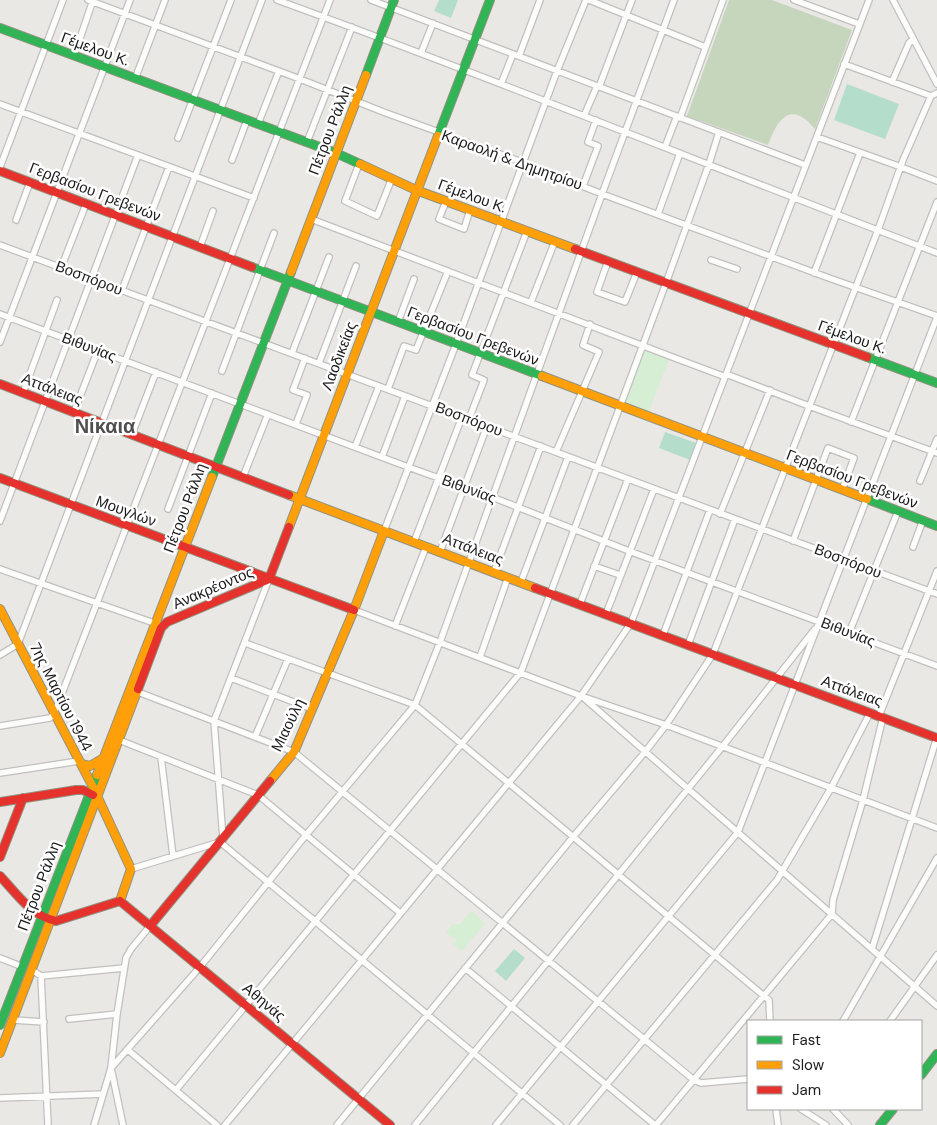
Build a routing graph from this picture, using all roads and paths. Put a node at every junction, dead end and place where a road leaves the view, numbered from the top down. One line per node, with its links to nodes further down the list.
1 (63, 0): 32 (street)
2 (91, 0): 20 (street, Καραολή & Δημητρίου); 37 (street)
3 (130, 0): 20 (street)
4 (166, 0): 25 (street)
5 (231, 0): 33 (street)
6 (262, 0): 38 (street)
7 (277, 0): 22 (street)
8 (330, 0): 22 (street)
9 (371, 0): 19 (street)
10 (490, 0): 30 (main road, Λαοδικείας)
11 (540, 0): 36 (street)
12 (588, 0): 21 (street); 43 (street)
13 (632, 0): 21 (street)
14 (674, 0): 28 (street)
15 (722, 0): 34 (street)
16 (794, 0): 24 (street)
17 (869, 0): 24 (street)
18 (893, 0): 31 (street)
19 (393, 4): 23 (street); 29 (main road, Πέτρου Ράλλη)
20 (125, 14): 25 (street, Καραολή & Δημητρίου); 40 (street)
21 (626, 15): 28 (street); 49 (street)
22 (324, 17): 27 (street); 45 (street)
23 (433, 24): 30 (street); 35 (street)
24 (859, 24): 39 (street)
25 (156, 25): 33 (street, Καραολή & Δημητρίου); 44 (street)
26 (0, 28): 32 (main road, Γέμελου Κ.)
27 (352, 28): 29 (street); 50 (street)
28 (663, 30): 34 (street); 56 (street)
29 (380, 38): 35 (street); 54 (main road, Πέτρου Ράλλη)
30 (474, 39): 36 (street); 41 (main road, Λαοδικείας)
31 (913, 39): 46 (street); 48 (street)
32 (45, 45): 37 (main road, Γέμελου Κ.); 59 (street)
33 (213, 46): 38 (street, Καραολή & Δημητρίου); 53 (street)
34 (705, 47): 61 (street)
35 (421, 53): 41 (street)
36 (516, 55): 43 (street); 47 (street)
37 (74, 56): 40 (main road, Γέμελου Κ.)
38 (240, 57): 42 (street, Καραολή & Δημητρίου); 58 (street)
39 (844, 64): 46 (street); 70 (street)
40 (104, 67): 44 (main road, Γέμελου Κ.); 66 (street)
41 (462, 70): 47 (street); 69 (main road, Λαοδικείας)
42 (279, 71): 45 (street, Καραολή & Δημητρίου); 64 (street)
43 (557, 71): 49 (street); 55 (street)
44 (135, 78): 53 (main road, Γέμελου Κ.)
45 (300, 79): 50 (street, Καραολή & Δημητρίου); 67 (street)
46 (892, 82): 52 (street)
47 (501, 84): 55 (street)
48 (937, 84)
49 (598, 86): 56 (street); 60 (street)
50 (328, 90): 54 (street, Καραολή & Δημητρίου); 72 (street)
51 (937, 94): 52 (street)
52 (931, 96): 84 (street)
53 (192, 100): 58 (main road, Γέμελου Κ.); 71 (street)
54 (356, 101): 69 (street, Καραολή & Δημητρίου); 74 (main road, Πέτρου Ράλλη)
55 (545, 101): 60 (street); 79 (street)
56 (636, 101): 61 (street); 65 (street)
57 (0, 104): 59 (street)
58 (220, 110): 62 (main road, Γέμελου Κ.); 86 (street)
59 (21, 111): 66 (street); 85 (street)
60 (584, 116): 63 (street)
61 (678, 117): 68 (street); 73 (street)
62 (247, 120): 64 (main road, Γέμελου Κ.); 78 (street)
63 (596, 120): 65 (street); 90 (street)
64 (258, 124): 67 (main road, Γέμελου Κ.)
65 (625, 131): 73 (street); 93 (street)
66 (79, 132): 77 (street); 92 (street)
67 (279, 132): 72 (main road, Γέμελου Κ.); 94 (street)
68 (719, 132): 81 (street); 82 (street)
69 (438, 133): 79 (street, Καραολή & Δημητρίου); 91 (main road, Λαοδικείας)
70 (816, 137): 76 (street); 82 (street)
71 (178, 138)
72 (307, 142): 74 (main road, Γέμελου Κ.)
73 (665, 147): 75 (street)
74 (336, 153): 80 (main road, Γέμελου Κ.); 104 (main road, Πέτρου Ράλλη)
75 (680, 153): 81 (street); 101 (street)
76 (860, 153): 84 (street); 102 (street)
77 (138, 155): 83 (street); 103 (street)
78 (232, 160)
79 (522, 162): 90 (street, Καραολή & Δημητρίου); 106 (street)
80 (359, 164): 87 (main road, Γέμελου Κ.); 87 (street)
81 (710, 164): 95 (street); 107 (street)
82 (805, 165): 95 (street)
83 (169, 167): 86 (street); 108 (street)
84 (901, 167): 88 (street); 109 (street)
85 (0, 169): 89 (main road, Γερβασίου Γρεβενών)
86 (195, 176): 94 (street); 112 (street)
87 (392, 178): 91 (main road, Γέμελου Κ.)
88 (937, 181)
89 (30, 182): 92 (main road, Γερβασίου Γρεβενών); 105 (street)
90 (583, 186): 93 (street, Καραολή & Δημητρίου)
91 (416, 190): 96 (main road, Γέμελου Κ.); 117 (main road, Λαοδικείας)
92 (57, 192): 98 (main road, Γερβασίου Γρεβενών); 120 (street)
93 (602, 194): 101 (street, Καραολή & Δημητρίου); 118 (street)
94 (254, 198): 123 (street)
95 (793, 198): 102 (street); 122 (street)
96 (446, 201): 99 (main road, Γέμελου Κ.); 99 (street)
97 (937, 202): 115 (street)
98 (86, 204): 103 (main road, Γερβασίου Γρεβενών); 127 (street)
99 (470, 210): 106 (main road, Γέμελου Κ.)
100 (214, 211): 116 (street)
101 (658, 214): 107 (street, Καραολή & Δημητρίου)
102 (836, 214): 109 (street); 132 (street)
103 (115, 215): 108 (main road, Γερβασίου Γρεβενών); 133 (street)
104 (311, 219): 117 (street); 135 (main road, Πέτρου Ράλλη)
105 (16, 220)
106 (500, 221): 110 (main road, Γέμελου Κ.); 136 (street)
107 (687, 225): 122 (street, Καραολή & Δημητρίου); 137 (street)
108 (146, 226): 112 (main road, Γερβασίου Γρεβενών); 139 (street)
109 (878, 230): 115 (street); 138 (street)
110 (527, 231): 113 (main road, Γέμελου Κ.); 141 (street)
111 (274, 233): 129 (street)
112 (172, 236): 116 (main road, Γερβασίου Γρεβενών); 143 (street)
113 (555, 241): 118 (main road, Γέμελου Κ.); 145 (street)
114 (0, 245): 120 (street, Βοσπόρου)
115 (920, 246): 119 (street); 146 (street)
116 (200, 247): 123 (main road, Γερβασίου Γρεβενών)
117 (394, 250): 130 (street); 147 (main road, Λαοδικείας)
118 (581, 251): 125 (main road, Γέμελου Κ.); 148 (street)
119 (937, 253)
120 (32, 257): 127 (street, Βοσπόρου); 152 (street)
121 (329, 257): 140 (street)
122 (772, 257): 132 (street, Καραολή & Δημητρίου); 150 (street)
123 (231, 259): 129 (main road, Γερβασίου Γρεβενών); 153 (street)
124 (711, 260): 128 (street)
125 (608, 261): 131 (main road, Γέμελου Κ.); 131 (street)
126 (356, 266): 144 (street)
127 (61, 268): 133 (street, Βοσπόρου)
128 (737, 269)
129 (260, 270): 135 (main road, Γερβασίου Γρεβενών); 157 (street)
130 (448, 271): 136 (street); 158 (street)
131 (637, 272): 137 (main road, Γέμελου Κ.)
132 (814, 272): 138 (street, Καραολή & Δημητρίου)
133 (91, 279): 139 (street, Βοσπόρου); 159 (street)
134 (414, 279): 154 (street)
135 (288, 280): 140 (main road, Γερβασίου Γρεβενών); 161 (main road, Πέτρου Ράλλη)
136 (478, 282): 141 (street); 162 (street)
137 (666, 283): 150 (main road, Γέμελου Κ.); 163 (street)
138 (855, 288): 146 (street, Καραολή & Δημητρίου); 164 (street)
139 (122, 290): 143 (street, Βοσπόρου)
140 (316, 291): 144 (main road, Γερβασίου Γρεβενών); 166 (street)
141 (504, 292): 145 (street); 167 (street)
142 (58, 300): 156 (street)
143 (148, 300): 153 (street, Βοσπόρου); 170 (street)
144 (342, 301): 147 (main road, Γερβασίου Γρεβενών); 171 (street)
145 (531, 302): 148 (street)
146 (898, 302): 151 (street, Καραολή & Δημητρίου); 169 (street)
147 (370, 312): 154 (main road, Γερβασίου Γρεβενών); 174 (main road, Λαοδικείας)
148 (559, 313): 155 (street); 175 (street)
149 (0, 314): 152 (street, Βιθυνίας)
150 (749, 314): 164 (main road, Γέμελου Κ.); 176 (street)
151 (937, 316): 177 (street)
152 (9, 318): 156 (street, Βιθυνίας); 160 (street)
153 (206, 321): 157 (street, Βοσπόρου); 178 (street)
154 (398, 322): 158 (main road, Γερβασίου Γρεβενών)
155 (590, 324): 163 (street); 184 (street)
156 (46, 331): 159 (street, Βιθυνίας); 185 (street)
157 (236, 332): 161 (street, Βοσπόρου); 172 (street)
158 (424, 332): 162 (main road, Γερβασίου Γρεβενών); 182 (street)
159 (68, 339): 165 (street, Βιθυνίας); 188 (street)
160 (0, 342)
161 (264, 343): 166 (street, Βοσπόρου); 189 (main road, Πέτρου Ράλλη)
162 (456, 344): 167 (main road, Γερβασίου Γρεβενών); 190 (street)
163 (642, 344): 176 (street); 191 (street)
164 (833, 345): 169 (main road, Γέμελου Κ.); 192 (street)
165 (98, 350): 170 (street, Βιθυνίας); 193 (street)
166 (292, 353): 168 (street, Βοσπόρου)
167 (481, 353): 175 (main road, Γερβασίου Γρεβενών); 196 (street)
168 (305, 358): 171 (street, Βοσπόρου); 199 (street)
169 (876, 360): 177 (main road, Γέμελου Κ.); 197 (street)
170 (126, 361): 173 (street, Βιθυνίας); 198 (street)
171 (318, 363): 174 (street, Βοσπόρου)
172 (222, 371)
173 (156, 372): 178 (street, Βιθυνίας); 201 (street)
174 (347, 374): 181 (street, Βοσπόρου); 202 (main road, Λαοδικείας)
175 (536, 374): 184 (main road, Γερβασίου Γρεβενών); 203 (street)
176 (726, 374): 183 (street); 205 (street)
177 (914, 375): 179 (main road, Γέμελου Κ.); 204 (street)
178 (183, 382): 186 (street, Βιθυνίας); 207 (street)
179 (937, 383)
180 (0, 384): 185 (main road, Αττάλειας)
181 (379, 386): 182 (street, Βοσπόρου); 209 (street)
182 (388, 389): 187 (street, Βοσπόρου)
183 (770, 390): 192 (street); 212 (street)
184 (582, 392): 191 (main road, Γερβασίου Γρεβενών); 210 (street)
185 (23, 393): 188 (main road, Αττάλειας)
186 (212, 393): 189 (street, Βιθυνίας); 213 (street)
187 (405, 396): 190 (street, Βοσπόρου); 214 (street)
188 (45, 401): 193 (main road, Αττάλειας); 226 (street)
189 (240, 404): 194 (street, Βιθυνίας); 216 (main road, Πέτρου Ράλλη)
190 (432, 406): 195 (street, Βοσπόρου); 217 (street)
191 (619, 406): 205 (main road, Γερβασίου Γρεβενών); 218 (street)
192 (808, 406): 197 (street); 219 (street)
193 (74, 412): 198 (main road, Αττάλειας)
194 (268, 414): 199 (street, Βιθυνίας); 220 (street)
195 (462, 417): 196 (street, Βοσπόρου); 222 (street)
196 (469, 420): 200 (street, Βοσπόρου)
197 (851, 422): 204 (street)
198 (102, 423): 201 (main road, Αττάλειας); 234 (street)
199 (296, 424): 202 (street, Βιθυνίας)
200 (487, 426): 203 (street, Βοσπόρου); 227 (street)
201 (132, 434): 207 (main road, Αττάλειας)
202 (324, 435): 209 (street, Βιθυνίας); 232 (main road, Λαοδικείας)
203 (514, 436): 208 (street, Βοσπόρου); 230 (street)
204 (890, 436): 211 (street); 233 (street)
205 (702, 437): 212 (main road, Γερβασίου Γρεβενών); 231 (street)
206 (937, 439): 211 (street)
207 (159, 444): 213 (main road, Αττάλειας); 244 (street)
208 (541, 446): 210 (street, Βοσπόρου); 235 (street)
209 (355, 447): 214 (street, Βιθυνίας)
210 (556, 452): 215 (street, Βοσπόρου)
211 (935, 452): 225 (street)
212 (745, 453): 219 (main road, Γερβασίου Γρεβενών); 239 (street)
213 (188, 456): 216 (main road, Αττάλειας); 236 (street)
214 (382, 457): 217 (street, Βιθυνίας)
215 (568, 457): 218 (street, Βοσπόρου); 240 (street)
216 (216, 466): 220 (main road, Αττάλειας); 252 (main road, Πέτρου Ράλλη)
217 (408, 467): 222 (street, Βιθυνίας); 248 (street)
218 (597, 467): 223 (street, Βοσπόρου); 247 (street)
219 (785, 468): 224 (main road, Γερβασίου Γρεβενών); 246 (street)
220 (243, 477): 232 (main road, Αττάλειας)
221 (0, 478): 226 (main road, Μουγλών)
222 (438, 478): 227 (street, Βιθυνίας); 251 (street)
223 (628, 479): 228 (street, Βοσπόρου); 249 (street)
224 (817, 480): 229 (main road, Γερβασίου Γρεβενών); 229 (street); 250 (street)
225 (920, 481)
226 (13, 483): 234 (main road, Μουγλών); 243 (street)
227 (464, 488): 230 (street, Βιθυνίας); 256 (street)
228 (654, 488): 231 (street, Βοσπόρου); 255 (street)
229 (842, 490): 233 (main road, Γερβασίου Γρεβενών)
230 (492, 497): 235 (street, Βιθυνίας); 259 (street)
231 (679, 498): 237 (street, Βοσπόρου); 257 (street)
232 (300, 499): 248 (main road, Αττάλειας); 268 (main road, Λαοδικείας)
233 (867, 499): 238 (main road, Γερβασίου Γρεβενών); 258 (street)
234 (71, 505): 244 (main road, Μουγλών); 271 (street)
235 (518, 507): 240 (street, Βιθυνίας); 264 (street)
236 (168, 509)
237 (710, 510): 239 (street, Βοσπόρου); 265 (street)
238 (898, 511): 242 (main road, Γερβασίου Γρεβενών); 262 (street)
239 (720, 514): 241 (street, Βοσπόρου)
240 (544, 518): 247 (street, Βιθυνίας); 270 (street)
241 (735, 519): 246 (street, Βοσπόρου); 269 (street)
242 (923, 520): 245 (main road, Γερβασίου Γρεβενών); 254 (street)
243 (0, 521)
244 (128, 526): 252 (main road, Μουγλών); 276 (street)
245 (937, 526)
246 (762, 529): 250 (street, Βοσπόρου); 272 (street)
247 (574, 530): 249 (street, Βιθυνίας); 274 (street)
248 (384, 531): 251 (main road, Αττάλειας); 279 (main road, Μιαούλη)
249 (604, 541): 255 (street, Βιθυνίας); 260 (street)
250 (792, 541): 258 (street, Βοσπόρου)
251 (414, 542): 253 (main road, Αττάλειας)
252 (184, 547): 268 (main road, Μουγλών); 283 (main road, Πέτρου Ράλλη)
253 (426, 547): 256 (main road, Αττάλειας); 285 (street)
254 (913, 548)
255 (630, 551): 257 (street, Βιθυνίας); 266 (street)
256 (440, 552): 259 (main road, Αττάλειας)
257 (655, 560): 265 (street, Βιθυνίας); 284 (street)
258 (844, 560): 262 (street, Βοσπόρου); 282 (street)
259 (468, 562): 264 (main road, Αττάλειας); 288 (street)
260 (594, 566): 266 (street); 277 (street)
261 (0, 569): 271 (street)
262 (874, 571): 273 (street, Βοσπόρου); 286 (street)
263 (937, 571): 273 (street)
264 (494, 572): 267 (main road, Αττάλειας)
265 (687, 572): 269 (street, Βιθυνίας); 287 (street)
266 (620, 575): 280 (street)
267 (508, 577): 270 (main road, Αττάλειας); 295 (street)
268 (269, 579): 279 (main road, Μουγλών); 281 (main road, Ανακρέοντος); 289 (street, Λαοδικείας)
269 (712, 581): 272 (street, Βιθυνίας); 291 (street)
270 (520, 582): 274 (main road, Αττάλειας)
271 (41, 584): 276 (street); 290 (street)
272 (738, 591): 282 (street, Βιθυνίας); 293 (street)
273 (928, 592): 275 (street, Βοσπόρου); 294 (street)
274 (551, 593): 277 (main road, Αττάλειας); 298 (street)
275 (937, 594)
276 (98, 604): 283 (street); 309 (street)
277 (580, 604): 280 (main road, Αττάλειας)
278 (0, 609): 290 (main road, 7ης Μαρτίου 1944)
279 (354, 610): 285 (street); 299 (main road, Μιαούλη)
280 (606, 614): 284 (main road, Αττάλειας)
281 (167, 622): 303 (main road, Πέτρου Ράλλη)
282 (820, 622): 286 (street, Βιθυνίας); 301 (street); 302 (street)
283 (154, 623): 322 (main road, Πέτρου Ράλλη)
284 (631, 623): 287 (main road, Αττάλειας); 305 (street)
285 (395, 626): 288 (street)
286 (850, 633): 294 (street, Βιθυνίας)
287 (662, 635): 291 (main road, Αττάλειας)
288 (440, 642): 295 (street); 306 (street)
289 (244, 643): 296 (street); 300 (street, Λαοδικείας)
290 (18, 644): 292 (street); 309 (main road, 7ης Μαρτίου 1944)
291 (688, 645): 293 (main road, Αττάλειας)
292 (0, 654)
293 (713, 654): 301 (main road, Αττάλειας); 312 (street)
294 (905, 654): 297 (street, Βιθυνίας); 310 (street)
295 (480, 657): 298 (street)
296 (288, 659): 299 (street); 304 (street)
297 (937, 666)
298 (521, 672): 305 (street); 317 (street)
299 (327, 674): 306 (street); 307 (main road, Μιαούλη)
300 (231, 678): 304 (street); 311 (street, Λαοδικείας)
301 (778, 678): 302 (main road, Αττάλειας); 318 (street)
302 (795, 685): 308 (main road, Αττάλειας); 324 (street)
303 (138, 692): 311 (street); 316 (main road, Πέτρου Ράλλη)
304 (273, 694): 307 (street); 314 (street)
305 (581, 696): 312 (street); 320 (street); 327 (street)
306 (415, 705): 317 (street); 331 (street)
307 (312, 709): 319 (main road, Μιαούλη)
308 (870, 713): 310 (main road, Αττάλειας); 329 (street)
309 (54, 714): 313 (street); 323 (main road, 7ης Μαρτίου 1944)
310 (881, 717): 315 (main road, Αττάλειας); 335 (street)
311 (214, 721): 314 (street); 326 (street)
312 (666, 725): 318 (street); 320 (street)
313 (0, 726)
314 (255, 737): 319 (street)
315 (937, 737): 337 (street)
316 (119, 740): 321 (street); 334 (main road, Πέτρου Ράλλη)
317 (462, 744): 327 (street); 339 (street)
318 (722, 747): 324 (street); 328 (street)
319 (294, 752): 331 (street); 332 (main road, Μιαούλη)
320 (646, 752): 328 (street); 342 (street)
321 (161, 757): 326 (street); 344 (street)
322 (102, 758): 323 (main road); 330 (main road, Πέτρου Ράλλη)
323 (80, 763): 325 (street); 330 (main road, 7ης Μαρτίου 1944)
324 (765, 764): 329 (street); 340 (street)
325 (0, 773)
326 (218, 780): 332 (street); 343 (street)
327 (508, 783): 342 (street); 347 (street)
328 (687, 788): 340 (street); 350 (street)
329 (831, 788): 335 (street); 349 (street)
330 (91, 789): 333 (main road); 334 (main road); 358 (main road, Πέτρου Ράλλη)
331 (343, 792): 339 (street); 341 (street)
332 (258, 795): 341 (street); 343 (main road, Μιαούλη)
333 (23, 798): 336 (main road); 345 (main road)
334 (97, 798): 348 (main road); 359 (main road, Πέτρου Ράλλη)
335 (863, 800): 337 (street); 356 (street)
336 (0, 802)
337 (912, 819): 338 (street); 363 (street)
338 (937, 828)
339 (391, 830): 347 (street); 351 (street)
340 (738, 832): 349 (street); 357 (street)
341 (306, 835): 351 (street); 353 (street)
342 (573, 837): 350 (street); 361 (street)
343 (222, 840): 344 (street); 353 (street); 362 (main road, Μιαούλη)
344 (173, 856): 348 (street)
345 (0, 857)
346 (937, 858): 366 (street)
347 (438, 868): 355 (street); 361 (street)
348 (130, 869): 354 (main road)
349 (782, 871): 356 (street); 364 (street)
350 (618, 874): 357 (street); 369 (street)
351 (354, 875): 355 (street); 360 (street)
352 (0, 876): 358 (main road)
353 (268, 882): 360 (street); 371 (street)
354 (120, 901): 359 (main road); 362 (main road, Αθηνάς)
355 (400, 913): 368 (street)
356 (832, 914): 363 (street); 377 (street)
357 (669, 916): 364 (street); 378 (street)
358 (41, 917): 359 (main road); 370 (main road, Πέτρου Ράλλη)
359 (50, 921): 374 (main road, Πέτρου Ράλλη)
360 (316, 922): 368 (street); 380 (street)
361 (503, 922): 369 (street); 373 (street)
362 (150, 926): 371 (main road, Αθηνάς); 372 (street)
363 (872, 949): 366 (street)
364 (715, 954): 377 (street); 391 (street)
365 (937, 955): 376 (street)
366 (880, 956): 376 (street); 387 (street)
367 (0, 958): 370 (street)
368 (362, 960): 383 (street); 392 (street)
369 (549, 960): 378 (street); 379 (street)
370 (23, 966): 390 (main road, Πέτρου Ράλλη)
371 (200, 967): 380 (main road, Αθηνάς); 394 (street)
372 (124, 968): 375 (street); 382 (street)
373 (465, 968): 379 (street); 383 (street)
374 (32, 970): 375 (street); 385 (main road, Πέτρου Ράλλη)
375 (41, 976): 389 (street)
376 (914, 986): 381 (street); 388 (street)
377 (764, 996): 386 (street); 401 (street)
378 (599, 1001): 391 (street); 393 (street)
379 (511, 1005): 393 (street); 396 (street)
380 (246, 1006): 392 (main road, Αθηνάς); 403 (street)
381 (937, 1006)
382 (117, 1014): 384 (street); 398 (street)
383 (428, 1014): 396 (street); 408 (street)
384 (69, 1019)
385 (13, 1020): 389 (street); 395 (main road, Πέτρου Ράλλη)
386 (770, 1020)
387 (844, 1020)
388 (891, 1020)
389 (44, 1022): 406 (street)
390 (0, 1025)
391 (645, 1039): 401 (street); 402 (street)
392 (292, 1044): 408 (main road, Αθηνάς); 417 (street)
393 (561, 1047): 402 (street); 405 (street)
394 (128, 1050): 398 (street); 403 (street)
395 (0, 1053)
396 (473, 1053): 405 (street); 420 (street)
397 (937, 1054): 399 (main road)
398 (111, 1068): 404 (street); 415 (street)
399 (922, 1073)
400 (747, 1079): 401 (street)
401 (694, 1080): 424 (street)
402 (606, 1085): 423 (street); 424 (street)
403 (176, 1090): 416 (street)
404 (102, 1094): 406 (street); 414 (street)
405 (522, 1094): 421 (street); 422 (street)
406 (46, 1096): 407 (street); 413 (street)
407 (0, 1098)
408 (359, 1099): 418 (street); 419 (main road, Αθηνάς)
409 (777, 1110): 425 (street)
410 (803, 1110): 426 (street)
411 (834, 1110): 427 (street)
412 (892, 1110): 428 (main road)
413 (48, 1125)
414 (94, 1125)
415 (123, 1125)
416 (217, 1125)
417 (225, 1125)
418 (337, 1125)
419 (390, 1125)
420 (415, 1125)
421 (496, 1125)
422 (560, 1125)
423 (573, 1125)
424 (655, 1125)
425 (778, 1125)
426 (826, 1125)
427 (848, 1125)
428 (880, 1125)

